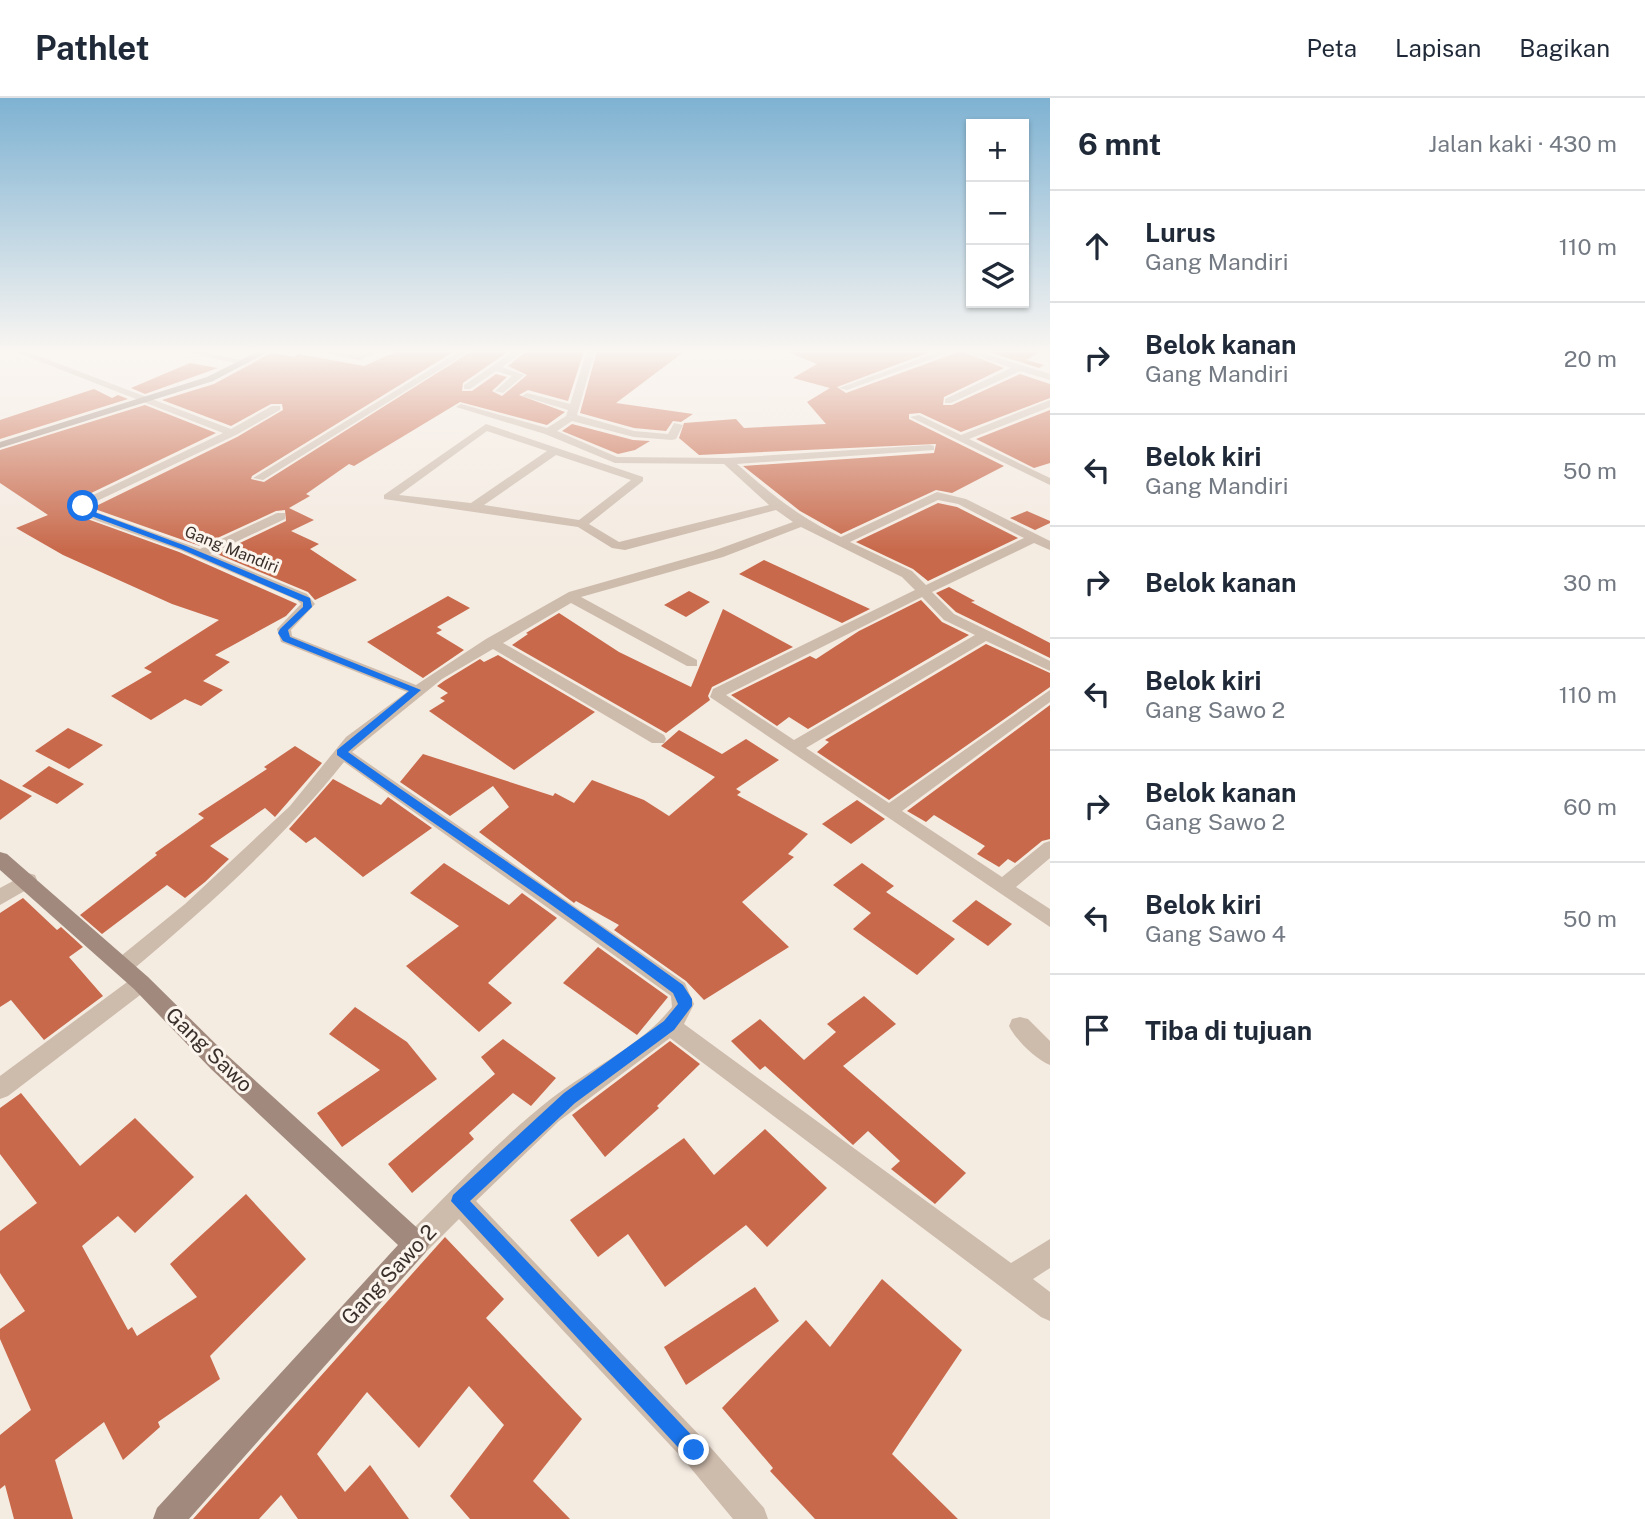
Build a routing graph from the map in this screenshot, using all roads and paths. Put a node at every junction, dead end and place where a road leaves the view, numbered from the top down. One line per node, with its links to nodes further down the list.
1 (85, 417): 14 (street)
2 (193, 417): 12 (street)
3 (259, 417): 12 (street, Gang Mandiri)
4 (358, 417): 18 (street)
5 (497, 417): 11 (street)
6 (568, 417): 11 (street)
7 (585, 417): 10 (street)
8 (915, 417): 13 (street)
9 (1014, 417): 13 (street)
10 (678, 425)
11 (549, 432): 17 (street)
12 (232, 433): 28 (street, Gang Mandiri)
13 (960, 439): 19 (street)
14 (0, 445)
15 (929, 449): 17 (street)
16 (553, 452): 21 (street); 21 (street); 24 (street)
17 (727, 461): 20 (street)
18 (259, 478)
19 (1050, 482)
20 (778, 506): 23 (street); 24 (street)
21 (473, 507): 24 (street)
22 (281, 516): 28 (street)
23 (802, 523): 26 (street); 30 (street)
24 (581, 524)
25 (1033, 538): 26 (street); 27 (street); 29 (street)
26 (842, 541): 29 (street)
27 (1050, 546)
28 (199, 554): 35 (street, Gang Mandiri)
29 (925, 589): 31 (street); 38 (street)
30 (570, 597): 32 (street); 33 (street)
31 (985, 635): 34 (street); 38 (street)
32 (491, 642): 35 (street); 37 (street)
33 (692, 663)
34 (1050, 667)
35 (416, 690): 39 (street)
36 (1050, 695): 40 (street)
37 (658, 739)
38 (795, 747): 40 (street)
39 (341, 752): 47 (street); 49 (street)
40 (890, 811): 44 (street)
41 (1050, 848): 44 (street)
42 (0, 859): 43 (street, Gang Sawo)
43 (28, 880): 45 (street); 47 (street, Gang Sawo)
44 (1003, 887): 46 (street)
45 (0, 898)
46 (1050, 919)
47 (123, 967): 48 (street, Gang Sawo)
48 (141, 983): 52 (street); 54 (street, Gang Sawo)
49 (669, 1025): 53 (street, Gang Sawo 2); 56 (street)
50 (1020, 1026): 51 (street)
51 (1050, 1055)
52 (0, 1089)
53 (459, 1201): 54 (street, Gang Sawo 2); 59 (street)
54 (416, 1244): 58 (street, Gang Sawo 2)
55 (1050, 1252): 56 (street)
56 (1013, 1278): 57 (street)
57 (1050, 1308)
58 (169, 1519)
59 (753, 1519)

